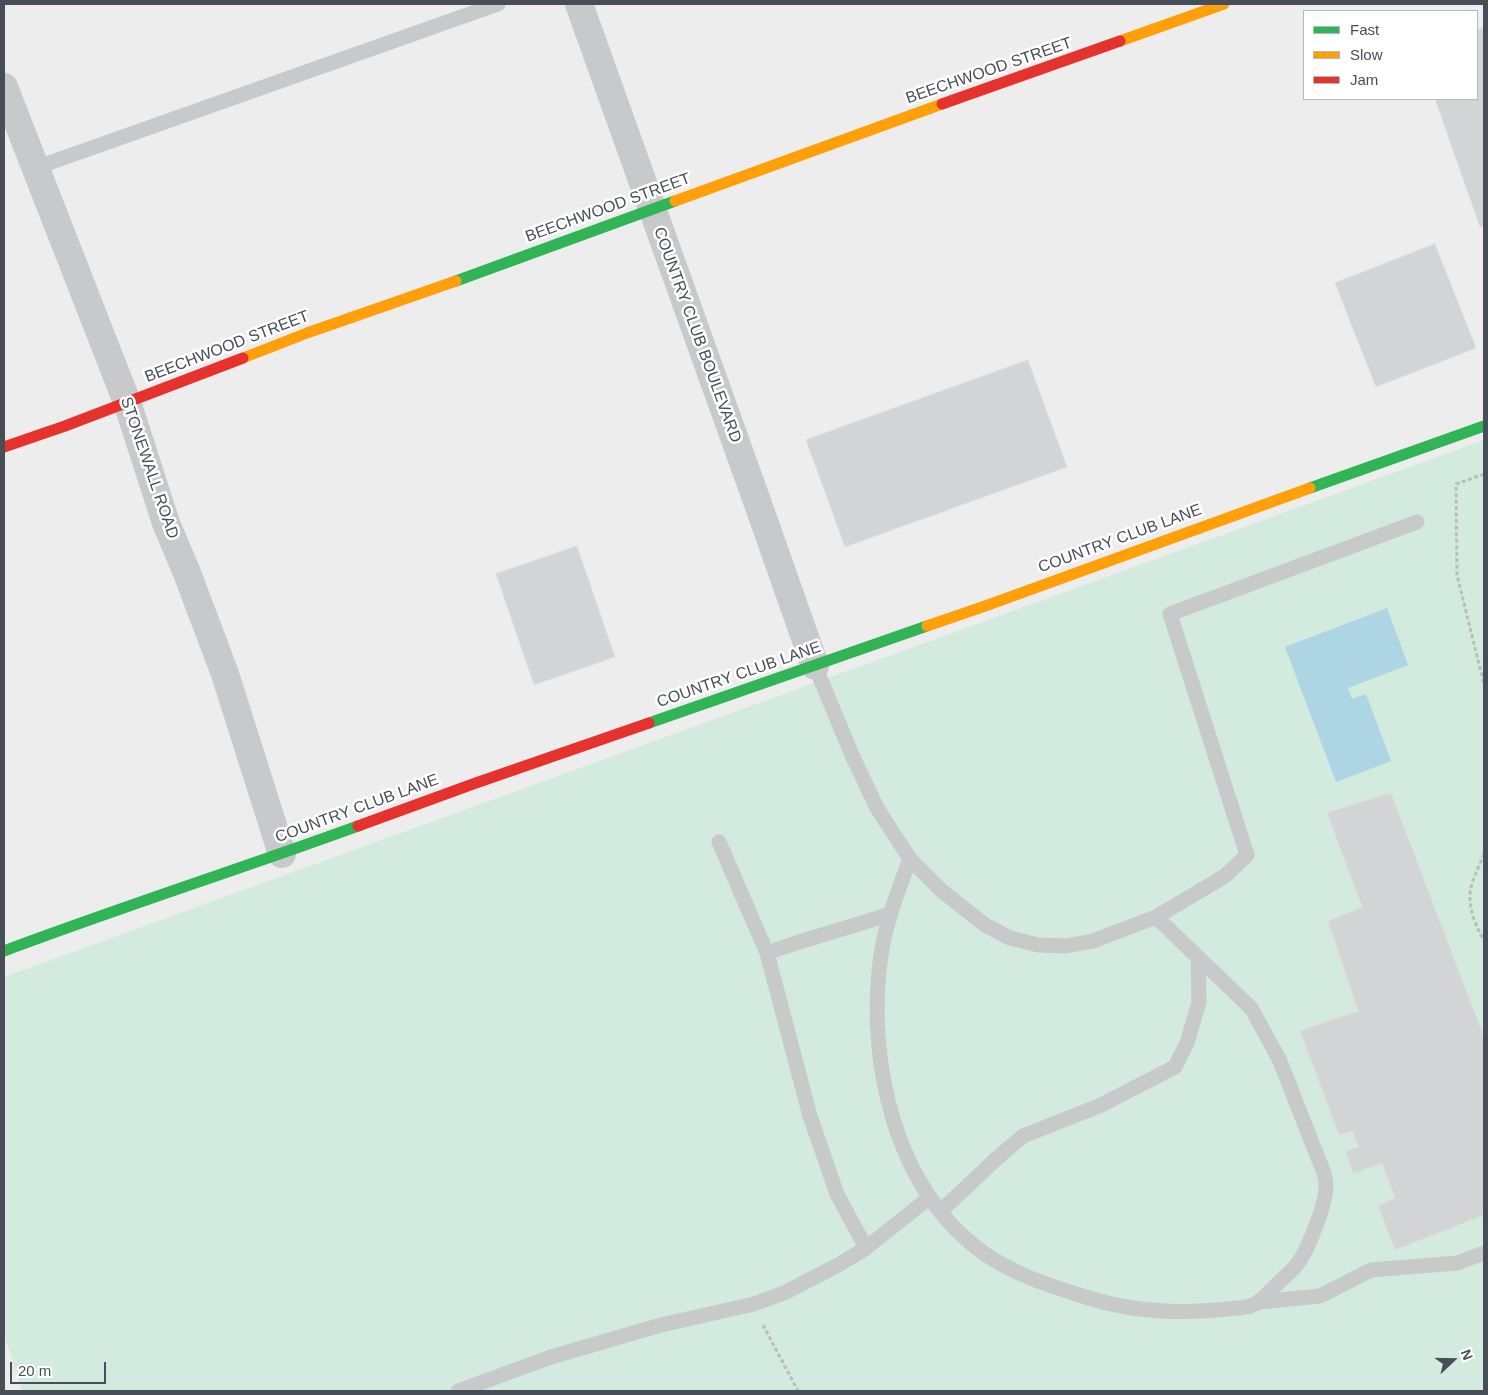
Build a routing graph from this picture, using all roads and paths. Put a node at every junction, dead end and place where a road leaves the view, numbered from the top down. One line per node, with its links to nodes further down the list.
1 (498, 4): 5 (lane)
2 (579, 4): 6 (street, COUNTRY CLUB BOULEVARD)
3 (1224, 4): 6 (street, BEECHWOOD STREET)
4 (4, 87): 5 (street, STONEWALL ROAD)
5 (35, 168): 7 (street, STONEWALL ROAD)
6 (652, 209): 7 (street, BEECHWOOD STREET); 12 (street, COUNTRY CLUB BOULEVARD)
7 (126, 402): 9 (street, BEECHWOOD STREET); 15 (street, STONEWALL ROAD)
8 (1484, 426): 12 (street, COUNTRY CLUB LANE)
9 (4, 447)
10 (1484, 474): 13 (path)
11 (1418, 522): 19 (lane)
12 (815, 666): 15 (street, COUNTRY CLUB LANE); 17 (lane)
13 (1484, 684)
14 (719, 842): 22 (lane)
15 (282, 854): 21 (street, COUNTRY CLUB LANE)
16 (1484, 854): 20 (path)
17 (910, 859): 18 (lane); 19 (lane)
18 (891, 914): 22 (lane); 24 (lane)
19 (1156, 917): 23 (lane)
20 (1484, 940)
21 (4, 951)
22 (767, 953): 26 (lane)
23 (1198, 958): 25 (lane); 28 (lane)
24 (930, 1197): 25 (lane); 26 (lane)
25 (941, 1211): 28 (lane)
26 (866, 1248): 29 (lane)
27 (1484, 1253): 28 (lane)
28 (1259, 1302)
29 (754, 1304): 30 (lane); 31 (path)
30 (458, 1391)
31 (798, 1391)

